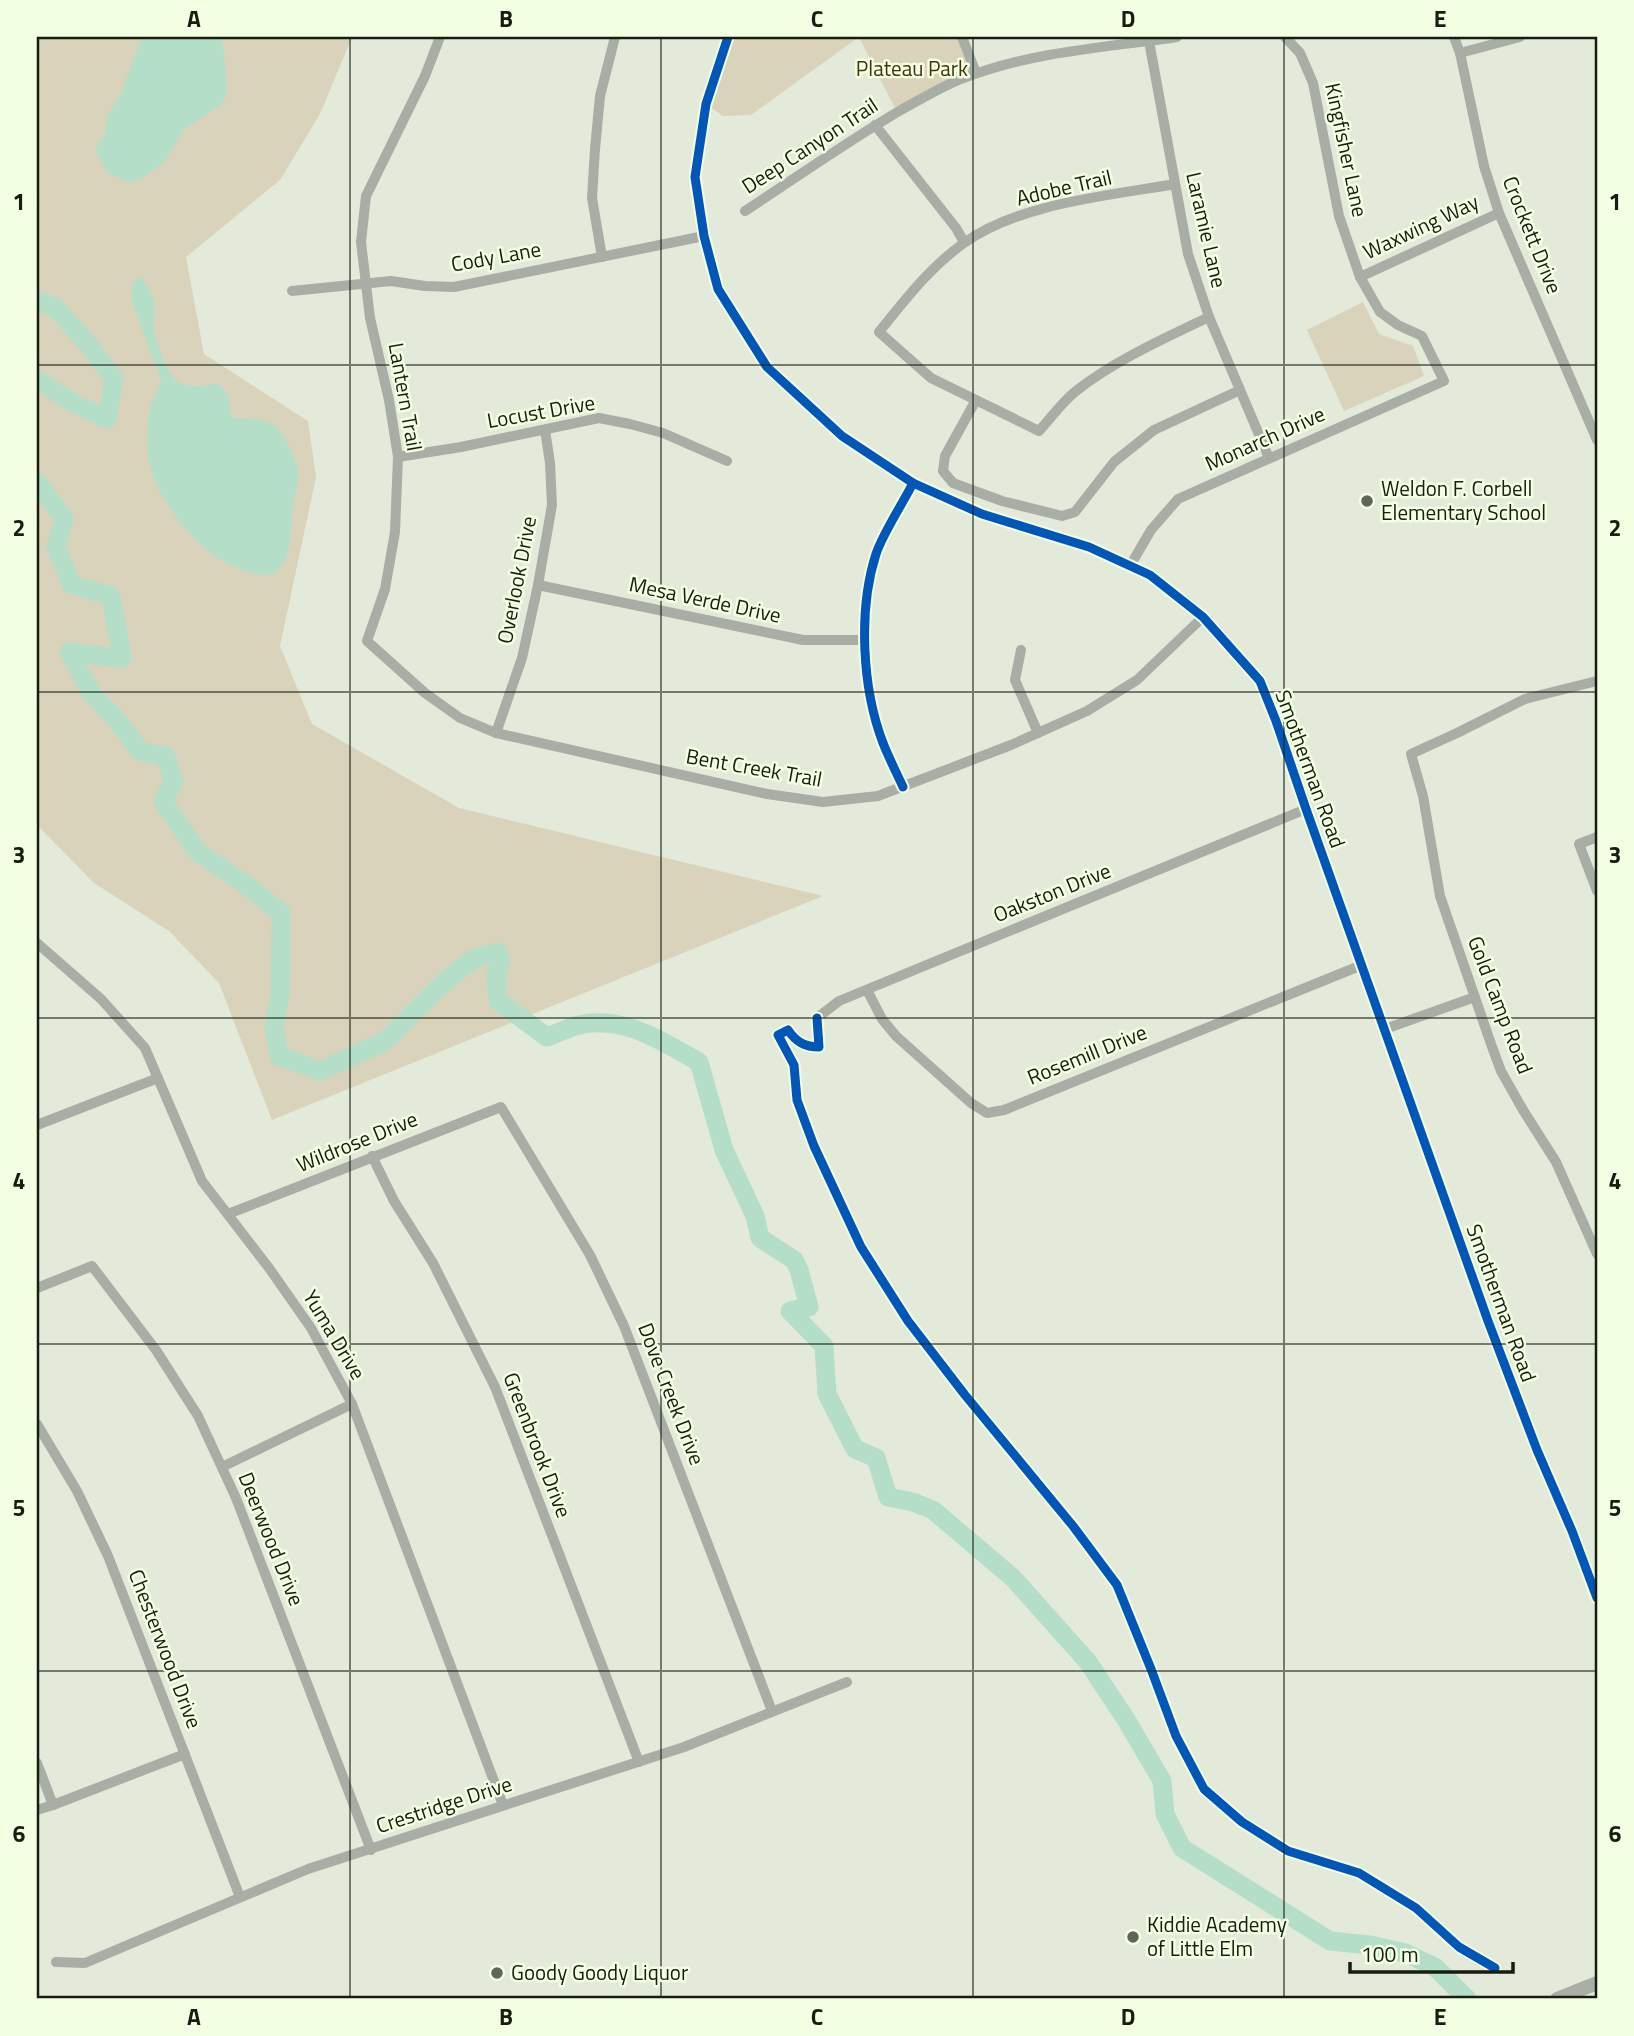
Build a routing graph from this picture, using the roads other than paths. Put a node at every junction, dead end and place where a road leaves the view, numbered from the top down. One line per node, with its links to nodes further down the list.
1 (440, 37): 20 (street, Lantern Trail)
2 (615, 37): 18 (street)
3 (728, 37): 16 (street, Smotherman Road)
4 (962, 37): 11 (street)
5 (1177, 37): 9 (street, Deep Canyon Trail)
6 (1285, 37): 19 (street, Kingfisher Lane)
7 (1454, 37): 10 (street, Crockett Drive)
8 (1520, 37): 10 (street)
9 (1149, 41): 11 (street, Deep Canyon Trail); 13 (street, Laramie Lane)
10 (1460, 53): 15 (street, Crockett Drive)
11 (976, 73): 12 (street, Deep Canyon Trail)
12 (875, 125): 14 (street, Deep Canyon Trail); 17 (street)
13 (1175, 184): 17 (street, Adobe Trail); 22 (street, Laramie Lane)
14 (745, 211)
15 (1499, 213): 19 (street, Waxwing Way); 27 (street, Crockett Drive)
16 (704, 236): 18 (street, Cody Lane); 31 (street, Smotherman Road)
17 (964, 242): 25 (street, Adobe Trail)
18 (602, 257): 20 (street, Cody Lane)
19 (1360, 276): 23 (street, Kingfisher Lane)
20 (365, 283): 21 (street, Cody Lane); 28 (street, Lantern Trail)
21 (292, 291)
22 (1209, 317): 24 (street, Laramie Lane); 25 (street)
23 (1444, 381): 29 (street, Monarch Drive)
24 (1240, 390): 25 (street); 29 (street, Laramie Lane)
25 (976, 400)
26 (545, 430): 28 (street, Locust Drive); 30 (street, Locust Drive); 33 (street, Overlook Drive)
27 (1597, 440)
28 (398, 457): 36 (street, Lantern Trail)
29 (1269, 458): 32 (street, Monarch Drive)
30 (727, 461)
31 (914, 483): 32 (street, Smotherman Road); 35 (street)
32 (1130, 566): 34 (street, Smotherman Road)
33 (538, 584): 35 (street, Mesa Verde Drive); 39 (street, Overlook Drive)
34 (1203, 617): 40 (street, Bent Creek Trail); 42 (street, Smotherman Road)
35 (864, 640): 41 (street)
36 (367, 641): 39 (street, Bent Creek Trail)
37 (1021, 650): 40 (street)
38 (1597, 681): 48 (street, Gold Camp Road)
39 (496, 733): 41 (street, Bent Creek Trail)
40 (1038, 733): 41 (street, Bent Creek Trail)
41 (903, 787)
42 (1306, 809): 46 (street, Smotherman Road); 47 (street, Oakston Drive)
43 (1597, 837): 44 (street)
44 (1597, 891)
45 (37, 943): 51 (street, Yuma Drive)
46 (1362, 965): 47 (street, Rosemill Drive); 50 (street, Smotherman Road)
47 (867, 990): 49 (street, Oakston Drive)
48 (1475, 998): 50 (street); 56 (street, Gold Camp Road)
49 (817, 1018)
50 (1385, 1029): 62 (street, Smotherman Road)
51 (158, 1077): 53 (street); 55 (street, Yuma Drive)
52 (500, 1107): 54 (street, Wildrose Drive); 64 (street, Dove Creek Drive)
53 (37, 1125)
54 (372, 1156): 55 (street, Wildrose Drive); 66 (street, Greenbrook Drive)
55 (228, 1214): 59 (street, Yuma Drive)
56 (1593, 1231): 57 (street, Gold Camp Road)
57 (1597, 1254)
58 (37, 1288): 61 (street, Deerwood Drive)
59 (352, 1404): 61 (street); 69 (street, Yuma Drive)
60 (37, 1423): 65 (street, Chesterwood Drive)
61 (222, 1467): 71 (street, Deerwood Drive)
62 (1597, 1598)
63 (846, 1682): 64 (street, Crestridge Drive)
64 (772, 1711): 66 (street, Crestridge Drive)
65 (185, 1754): 68 (street); 72 (street, Chesterwood Drive)
66 (639, 1762): 69 (street, Crestridge Drive)
67 (37, 1763): 68 (street)
68 (53, 1805): 70 (street)
69 (503, 1805): 71 (street, Crestridge Drive)
70 (37, 1810)
71 (371, 1850): 72 (street, Crestridge Drive)
72 (240, 1897): 73 (street, Crestridge Drive)
73 (56, 1962)
74 (1597, 1983): 75 (main road)
75 (1558, 1999)

